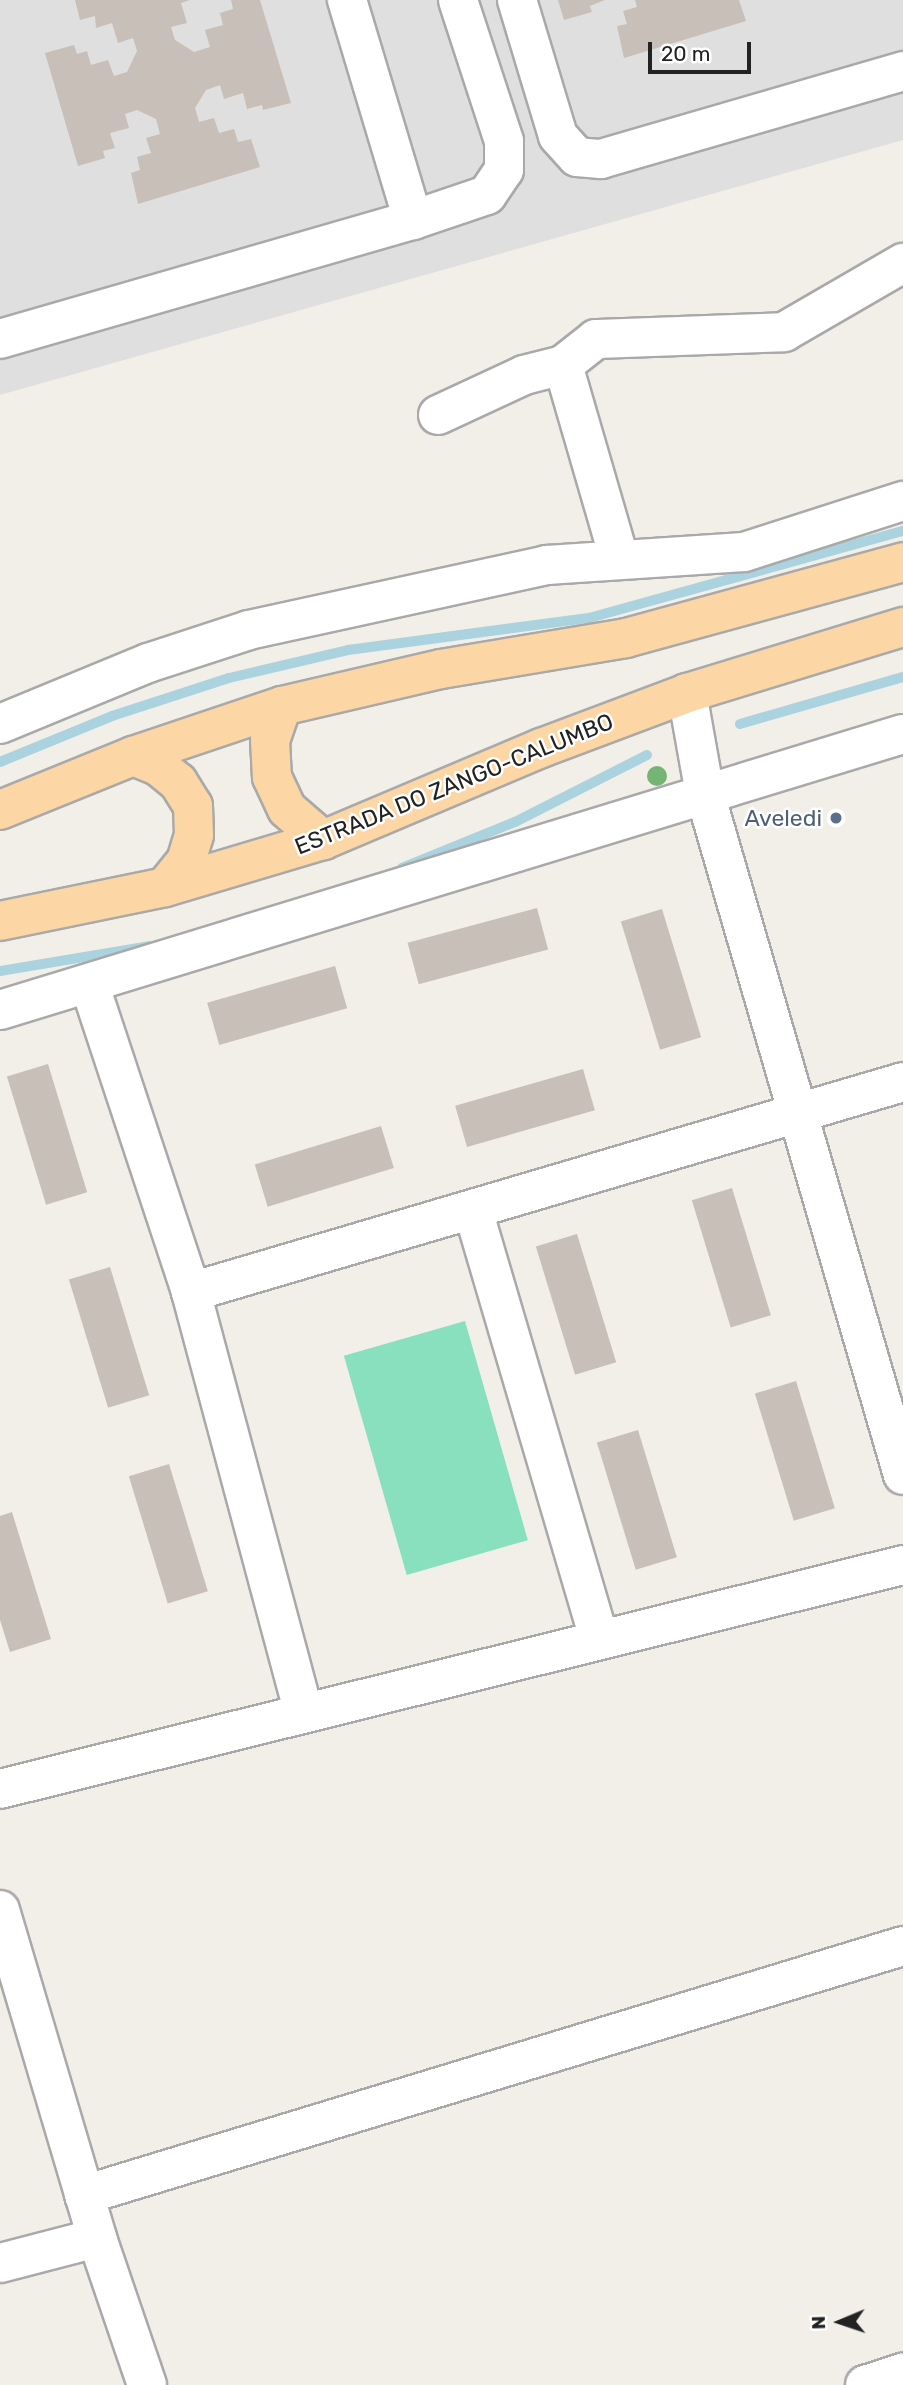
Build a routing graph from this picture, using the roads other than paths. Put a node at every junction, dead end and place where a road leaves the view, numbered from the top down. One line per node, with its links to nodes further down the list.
1 (347, 0): 5 (street)
2 (458, 0): 5 (street)
3 (517, 0): 4 (street)
4 (903, 71)
5 (413, 220): 7 (street)
6 (903, 262): 8 (street)
7 (0, 340)
8 (562, 365): 9 (street); 11 (street)
9 (438, 415)
10 (903, 501): 11 (street)
11 (619, 558): 16 (street)
12 (903, 562): 15 (main road)
13 (903, 627): 14 (main road, ESTRADA DO ZANGO-CALUMBO)
14 (687, 693): 19 (street); 21 (main road, ESTRADA DO ZANGO-CALUMBO)
15 (282, 706): 18 (main road); 21 (main road)
16 (0, 724)
17 (903, 734): 19 (street)
18 (133, 756): 20 (main road); 22 (main road)
19 (705, 794): 24 (street); 27 (street)
20 (0, 810)
21 (323, 840): 22 (main road, ESTRADA DO ZANGO-CALUMBO)
22 (165, 887): 23 (main road, ESTRADA DO ZANGO-CALUMBO)
23 (0, 921)
24 (90, 986): 25 (street); 29 (street)
25 (0, 1010)
26 (903, 1082): 27 (street)
27 (799, 1115): 28 (street); 30 (street)
28 (473, 1210): 29 (street); 32 (street)
29 (191, 1292): 33 (street)
30 (903, 1475)
31 (903, 1565): 32 (street)
32 (599, 1639): 33 (street)
33 (303, 1711): 34 (street)
34 (0, 1790)
35 (0, 1910): 37 (street)
36 (903, 1946): 37 (street)
37 (85, 2195): 38 (street)
38 (97, 2238): 39 (street); 41 (street)
39 (0, 2263)
40 (903, 2373): 42 (street)
41 (147, 2385)
42 (865, 2385)

